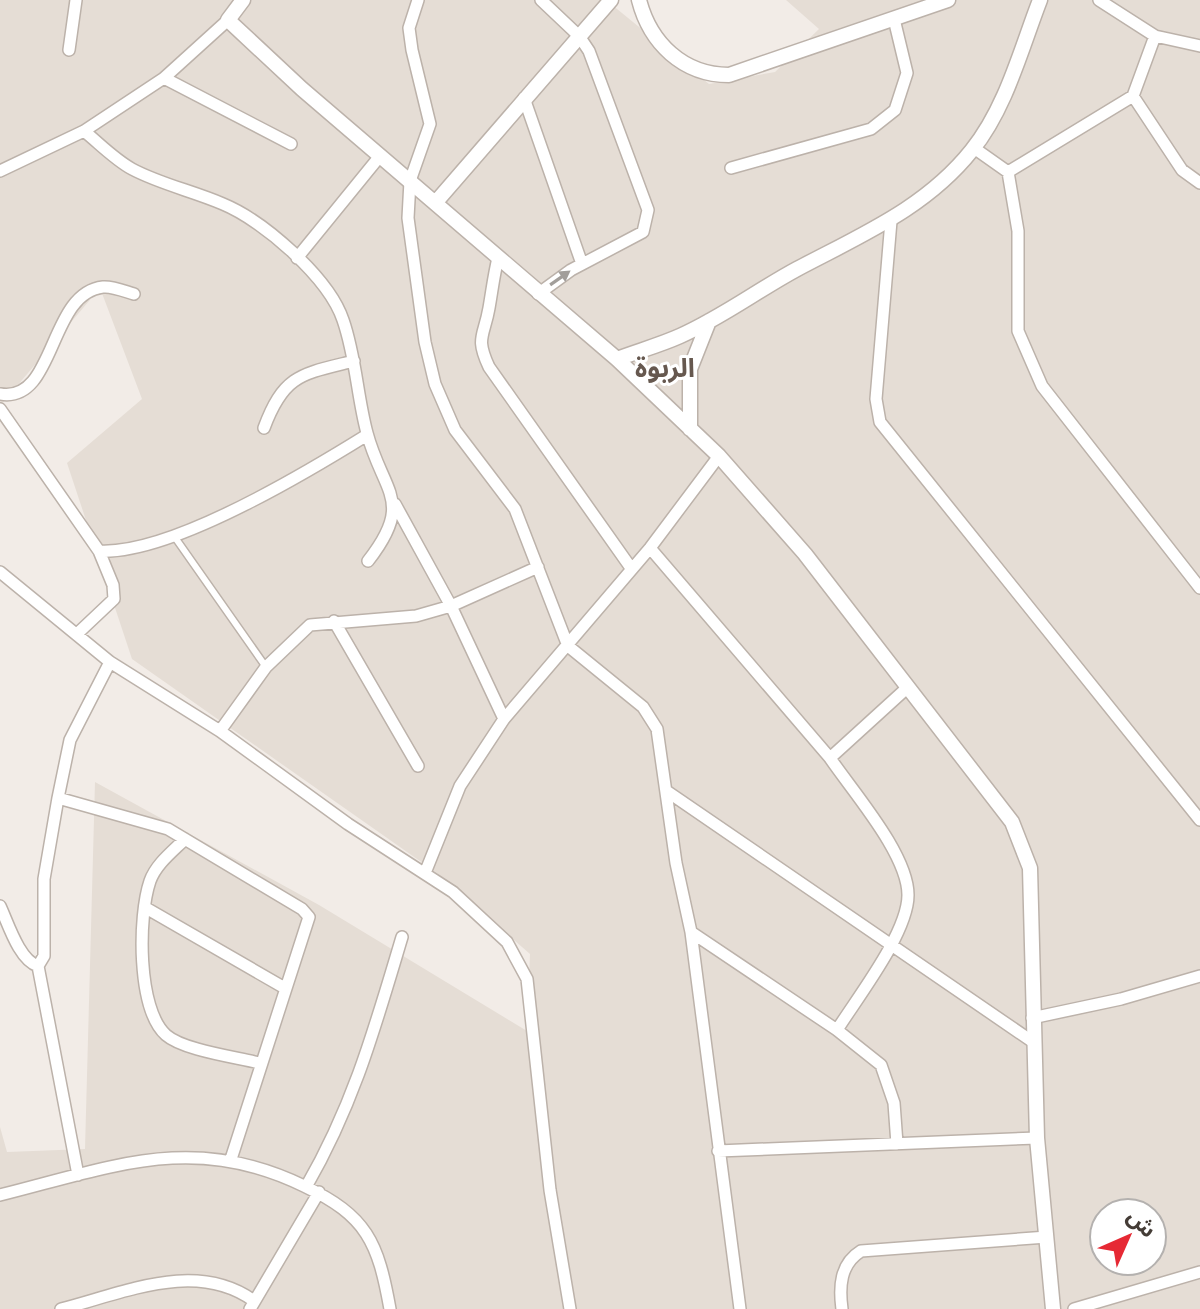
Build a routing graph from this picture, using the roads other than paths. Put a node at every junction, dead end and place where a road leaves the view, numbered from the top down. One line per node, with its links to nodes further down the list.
1 (76, 0): 15 (street)
2 (243, 0): 11 (street)
3 (418, 0): 26 (street)
4 (541, 0): 12 (street)
5 (611, 0): 12 (street)
6 (639, 0): 10 (street)
7 (948, 0): 10 (street)
8 (1040, 0): 21 (street)
9 (1099, 0): 13 (street)
10 (894, 19): 23 (street)
11 (228, 20): 16 (street); 22 (street)
12 (579, 36): 18 (street); 32 (street)
13 (1155, 36): 14 (street); 17 (street)
14 (1200, 46)
15 (69, 50)
16 (164, 78): 19 (street); 20 (street)
17 (1133, 96): 25 (street); 27 (street)
18 (524, 98): 28 (street); 32 (street)
19 (84, 131): 24 (street); 30 (street)
20 (291, 144)
21 (974, 148): 25 (street); 29 (street)
22 (380, 156): 26 (street); 30 (street)
23 (731, 168)
24 (0, 171)
25 (1008, 172): 52 (street)
26 (410, 181): 28 (street); 49 (street)
27 (1200, 183)
28 (436, 202): 31 (street)
29 (891, 221): 35 (street); 66 (street)
30 (297, 258): 37 (street)
31 (498, 258): 34 (street); 50 (street)
32 (582, 264): 34 (street, one-way to 32)
33 (134, 294): 38 (street)
34 (538, 294): 36 (street)
35 (709, 321): 36 (street); 41 (street)
36 (617, 359): 41 (street)
37 (354, 361): 40 (street); 42 (street)
38 (0, 394)
39 (0, 409): 47 (street)
40 (264, 428)
41 (690, 429): 43 (street)
42 (367, 435): 44 (street); 45 (street)
43 (719, 456): 46 (street); 59 (street)
44 (395, 504): 48 (street); 53 (street)
45 (173, 535): 47 (street); 58 (lane)
46 (650, 548): 50 (street); 62 (street)
47 (99, 551): 55 (street)
48 (368, 561)
49 (538, 567): 53 (street); 56 (street)
50 (631, 568): 56 (street)
51 (0, 572): 55 (street)
52 (1200, 588)
53 (451, 606): 54 (street); 60 (street)
54 (334, 621): 58 (street); 63 (street)
55 (78, 633): 57 (street)
56 (568, 646): 60 (street); 64 (street)
57 (110, 662): 61 (street); 65 (street)
58 (266, 667): 61 (street)
59 (908, 687): 62 (street); 77 (street)
60 (504, 719): 68 (street)
61 (220, 731): 68 (street)
62 (830, 758): 73 (street)
63 (418, 766)
64 (668, 792): 71 (street); 73 (street)
65 (58, 798): 67 (street); 74 (street)
66 (1200, 820)
67 (185, 839): 70 (street); 76 (street)
68 (425, 873): 94 (street)
69 (0, 906): 74 (street)
70 (146, 908): 76 (street); 80 (street)
71 (691, 932): 78 (street); 83 (street)
72 (402, 937): 86 (street)
73 (891, 942): 78 (street); 79 (street)
74 (38, 966): 85 (street)
75 (1200, 976): 77 (street)
76 (283, 987): 80 (street)
77 (1032, 1018): 79 (street)
78 (837, 1030): 82 (street)
79 (1033, 1042): 81 (street)
80 (259, 1063): 84 (street)
81 (1037, 1138): 82 (street); 89 (street)
82 (897, 1144): 83 (street)
83 (718, 1151): 95 (street)
84 (231, 1159): 85 (street); 86 (street)
85 (78, 1175): 88 (street)
86 (306, 1187): 87 (street)
87 (319, 1192): 91 (street); 93 (street)
88 (0, 1195)
89 (1047, 1237): 96 (street); 97 (street)
90 (1200, 1272): 98 (street)
91 (252, 1305): 92 (street)
92 (61, 1309)
93 (390, 1309)
94 (570, 1309)
95 (740, 1309)
96 (842, 1309)
97 (1053, 1309)
98 (1074, 1309)

